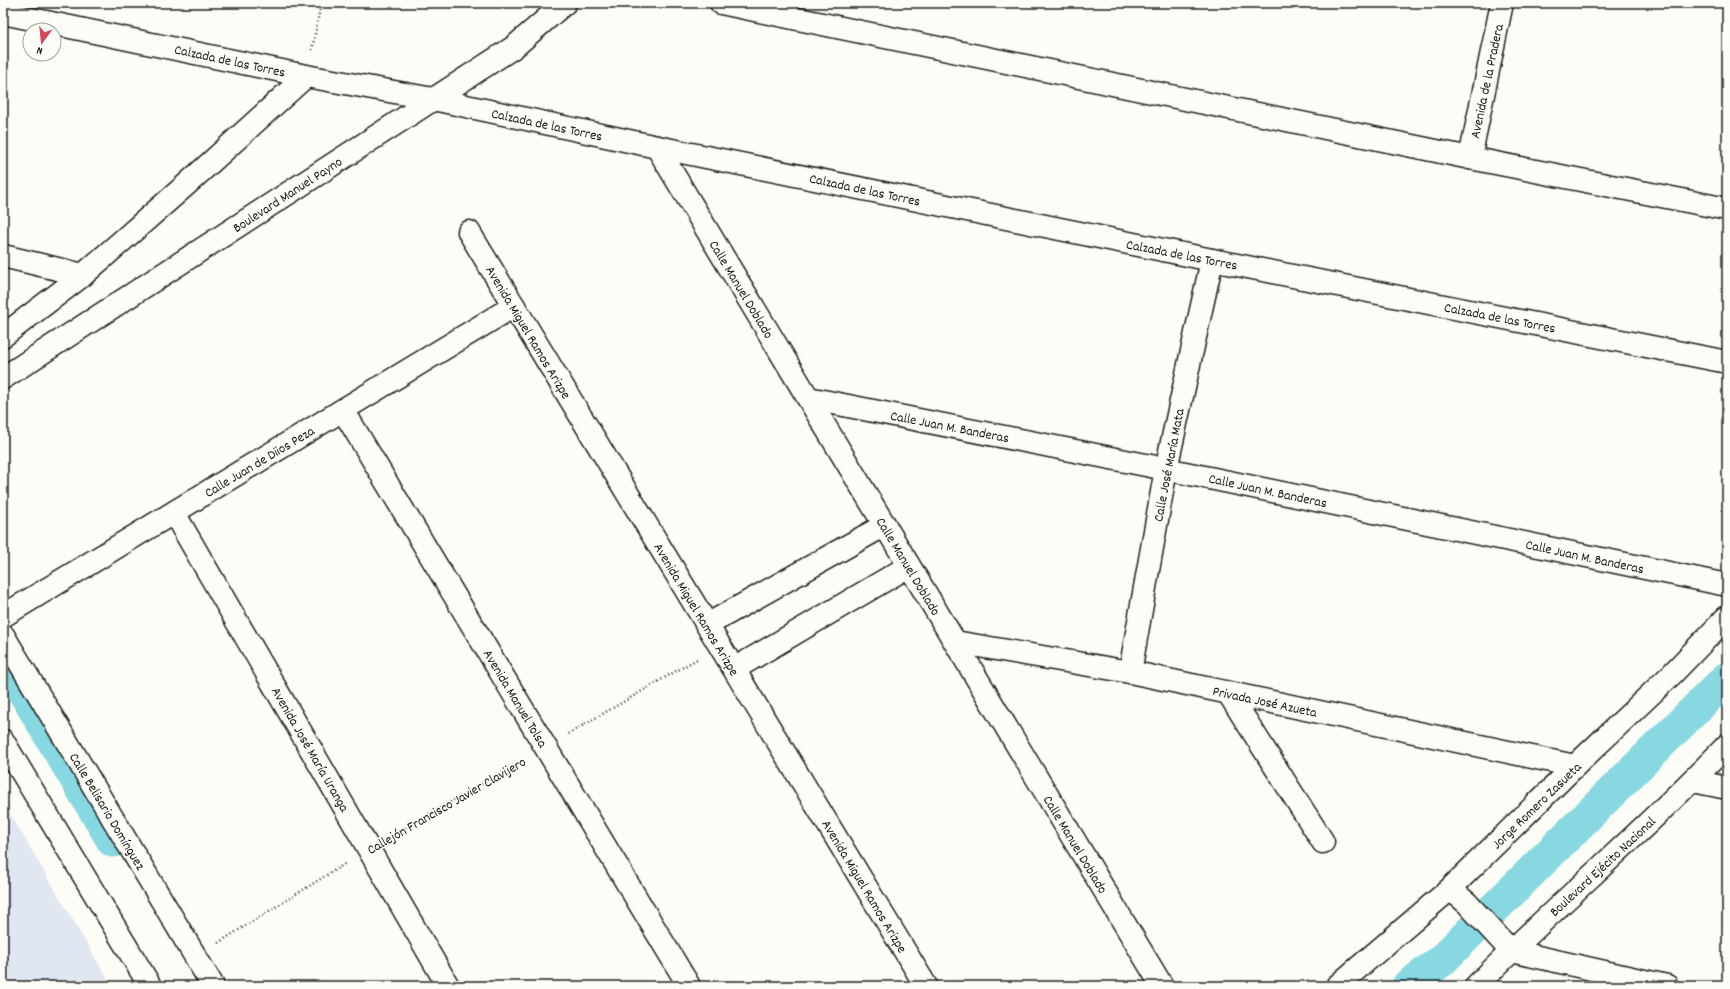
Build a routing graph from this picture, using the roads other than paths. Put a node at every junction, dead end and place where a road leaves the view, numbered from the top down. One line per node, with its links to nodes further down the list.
1 (565, 3): 6 (street, Boulevard Manuel Payno)
2 (721, 3): 8 (street)
3 (1502, 3): 8 (street, Avenida de la Pradera)
4 (3, 13): 5 (street, Calzada de las Torres)
5 (306, 76): 6 (street, Calzada de las Torres); 13 (street)
6 (433, 99): 7 (street, Calzada de las Torres); 17 (street, Boulevard Manuel Payno)
7 (657, 147): 12 (street, Calzada de las Torres); 18 (street, Calle Manuel Doblado)
8 (1470, 158): 9 (street)
9 (1727, 209)
10 (469, 232): 14 (street, Avenida Miguel Ramos Arizpe)
11 (3, 256): 13 (street)
12 (1212, 260): 16 (street, Calzada de las Torres); 20 (street, Calle José María Mata)
13 (83, 275): 15 (street)
14 (514, 306): 19 (street, Calle Juan de Diios Peza); 27 (street, Avenida Miguel Ramos Arizpe)
15 (3, 336)
16 (1727, 362)
17 (3, 378)
18 (808, 398): 20 (street, Calle Juan M. Banderas); 22 (street, Calle Manuel Doblado)
19 (343, 410): 21 (street, Calle Juan de Diios Peza); 44 (street, Avenida Manuel Tolsa)
20 (1166, 469): 24 (street, Calle Juan M. Banderas); 31 (street, Calle José María Mata)
21 (174, 513): 25 (street, Calle Juan de Diios Peza); 43 (street, Avenida José María Uranga)
22 (884, 525): 23 (street, Calle Manuel Doblado); 27 (street)
23 (910, 566): 29 (street, Calle Manuel Doblado); 30 (street)
24 (1727, 585)
25 (3, 616)
26 (1727, 617): 35 (street, Jorge Romero Zasueta)
27 (707, 625): 30 (street, Avenida Miguel Ramos Arizpe)
28 (3, 635): 42 (street, Calle Belisario Domínguez)
29 (954, 642): 31 (street, Privada José Azueta); 46 (street, Calle Manuel Doblado)
30 (734, 669): 45 (street, Avenida Miguel Ramos Arizpe)
31 (1130, 672): 32 (street, Privada José Azueta)
32 (1229, 694): 35 (street, Privada José Azueta); 38 (street)
33 (3, 741): 41 (street)
34 (1727, 745): 36 (street, Boulevard Ejécito Nacional)
35 (1575, 766): 39 (street, Jorge Romero Zasueta)
36 (1693, 781): 37 (street); 40 (street, Boulevard Ejécito Nacional)
37 (1727, 788)
38 (1322, 842)
39 (1450, 889): 40 (street); 47 (street, Jorge Romero Zasueta)
40 (1507, 946): 48 (street, Boulevard Ejécito Nacional); 49 (street)
41 (150, 986)
42 (213, 986)
43 (448, 986)
44 (689, 986)
45 (926, 986)
46 (1162, 986)
47 (1337, 986)
48 (1476, 986)
49 (1667, 986)

